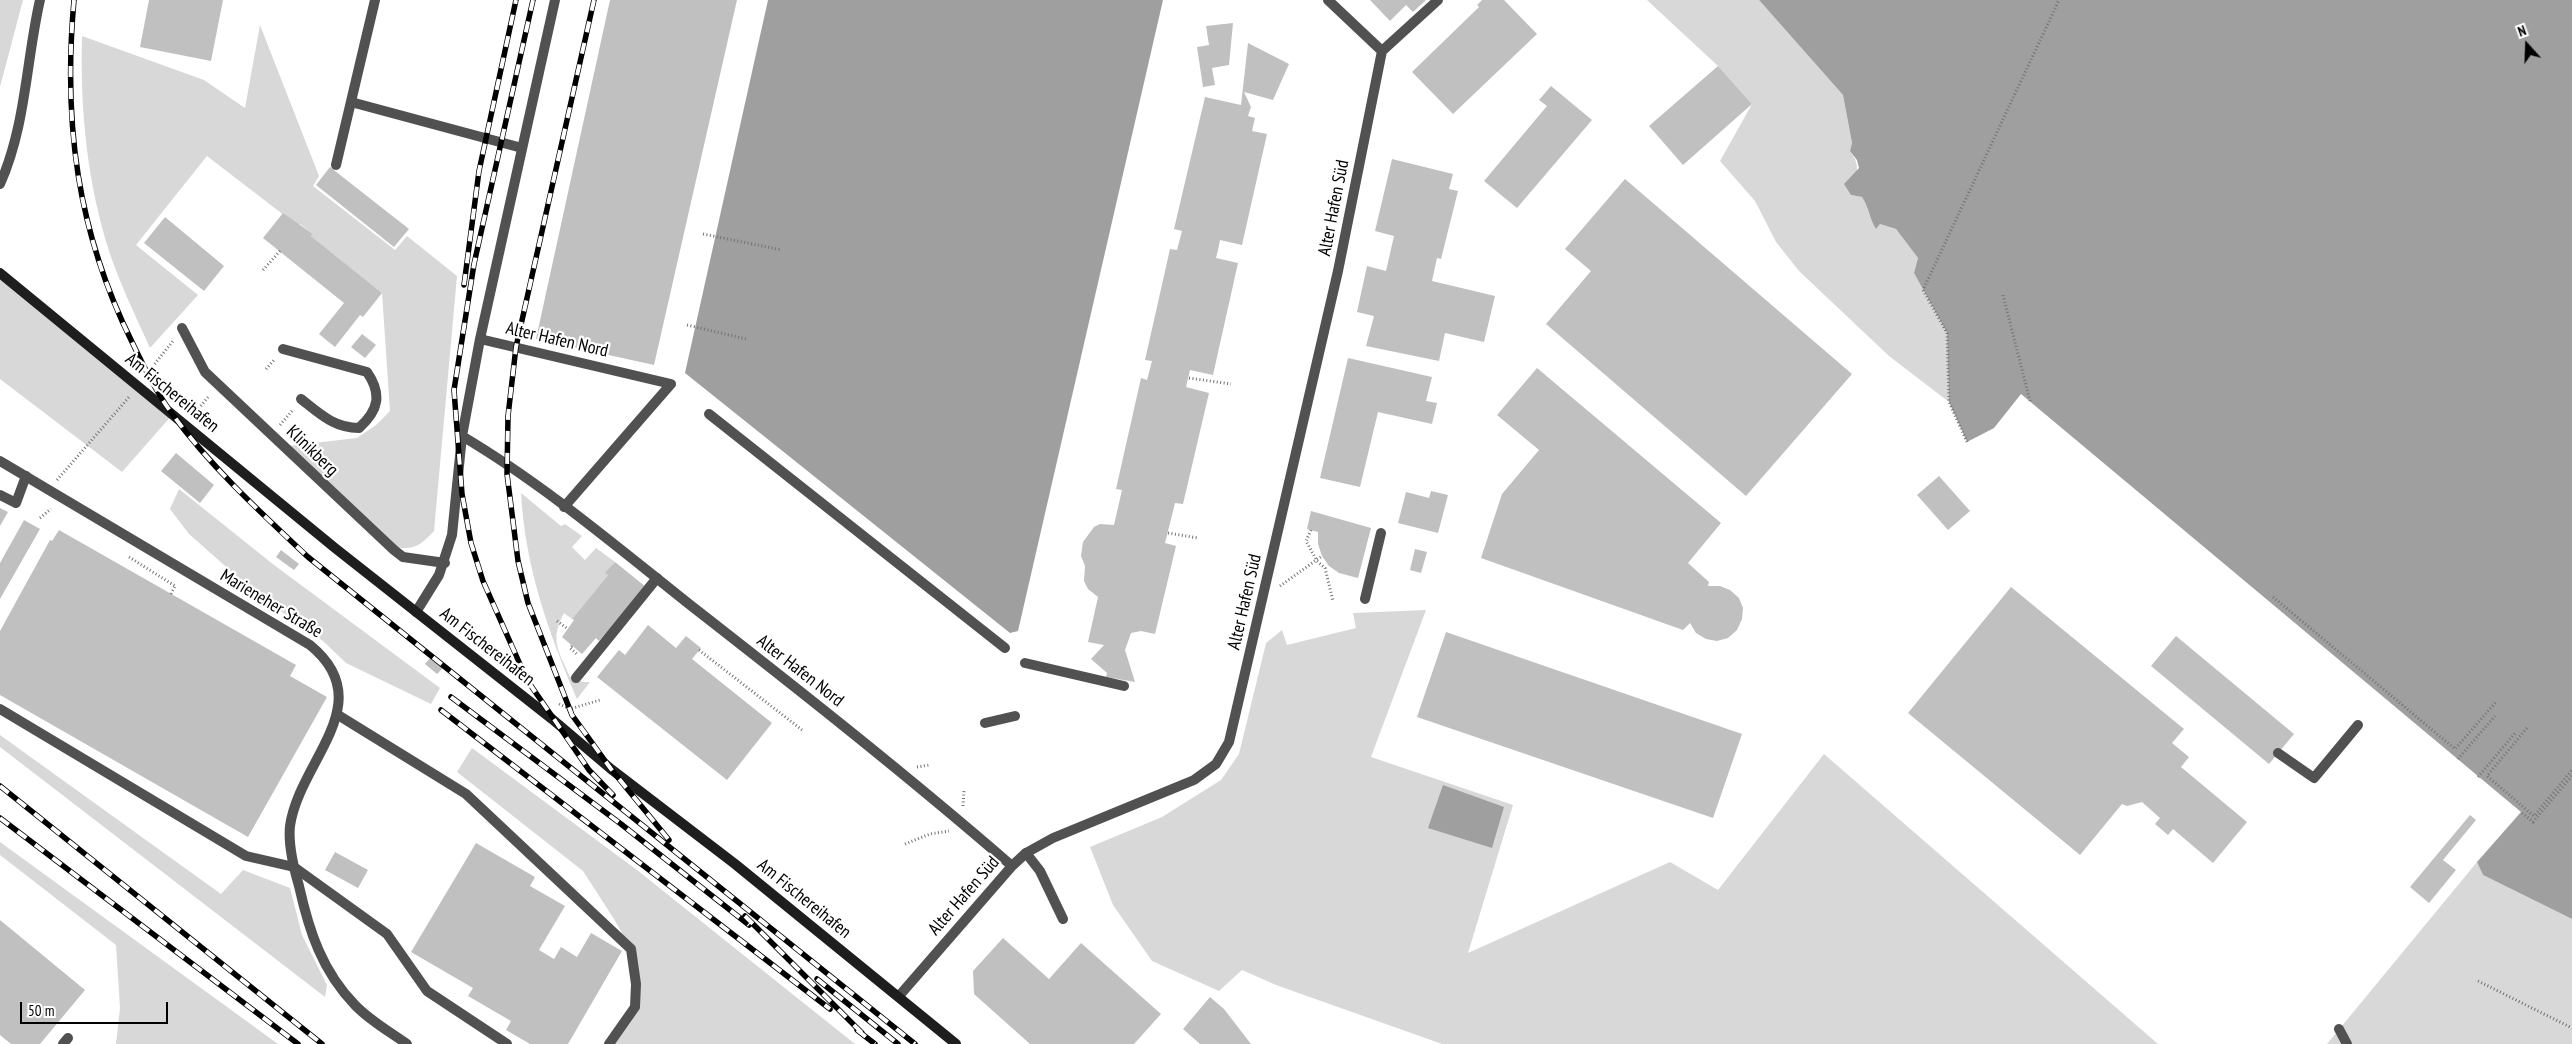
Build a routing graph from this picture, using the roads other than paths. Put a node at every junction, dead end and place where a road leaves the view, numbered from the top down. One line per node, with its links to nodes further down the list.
1 (40, 0): 10 (street)
2 (374, 0): 7 (street)
3 (555, 0): 8 (street, Alter Hafen Nord)
4 (1328, 0): 6 (street)
5 (1438, 0): 6 (street)
6 (1382, 51): 37 (street, Alter Hafen Süd)
7 (351, 102): 8 (street); 9 (street)
8 (522, 148): 13 (street, Alter Hafen Nord)
9 (336, 165)
10 (0, 184)
11 (0, 273): 26 (street, Am Fischereihafen)
12 (182, 328): 23 (street, Klinikberg)
13 (480, 339): 17 (street, Alter Hafen Nord); 21 (street, Alter Hafen Nord)
14 (283, 349): 15 (street)
15 (301, 399)
16 (709, 414): 27 (street)
17 (462, 436): 21 (street, Alter Hafen Nord); 23 (street, Alter Hafen Nord)
18 (0, 461): 19 (street, Marieneher Straße)
19 (26, 476): 20 (street); 32 (street, Marieneher Straße)
20 (0, 495)
21 (564, 507): 24 (street, Alter Hafen Nord)
22 (1380, 533): 25 (street)
23 (445, 563): 26 (street, Alter Hafen Nord)
24 (657, 578): 29 (street); 38 (street, Alter Hafen Nord)
25 (1365, 599)
26 (416, 612): 41 (street, Am Fischereihafen)
27 (1005, 648)
28 (1025, 663): 30 (street)
29 (576, 678)
30 (1124, 686)
31 (0, 709): 39 (street)
32 (338, 715): 39 (street, Marieneher Straße); 45 (street)
33 (1015, 716): 34 (street)
34 (985, 723)
35 (2358, 725): 36 (street)
36 (2278, 753)
37 (1026, 853): 38 (street, Alter Hafen Süd); 40 (street)
38 (1012, 866): 41 (street, Alter Hafen Süd)
39 (294, 867): 43 (street, Marieneher Straße); 44 (street)
40 (1063, 919)
41 (899, 996): 46 (street, Am Fischereihafen)
42 (2339, 1029): 47 (street)
43 (406, 1044)
44 (507, 1044)
45 (609, 1044)
46 (956, 1044)
47 (2347, 1044)

